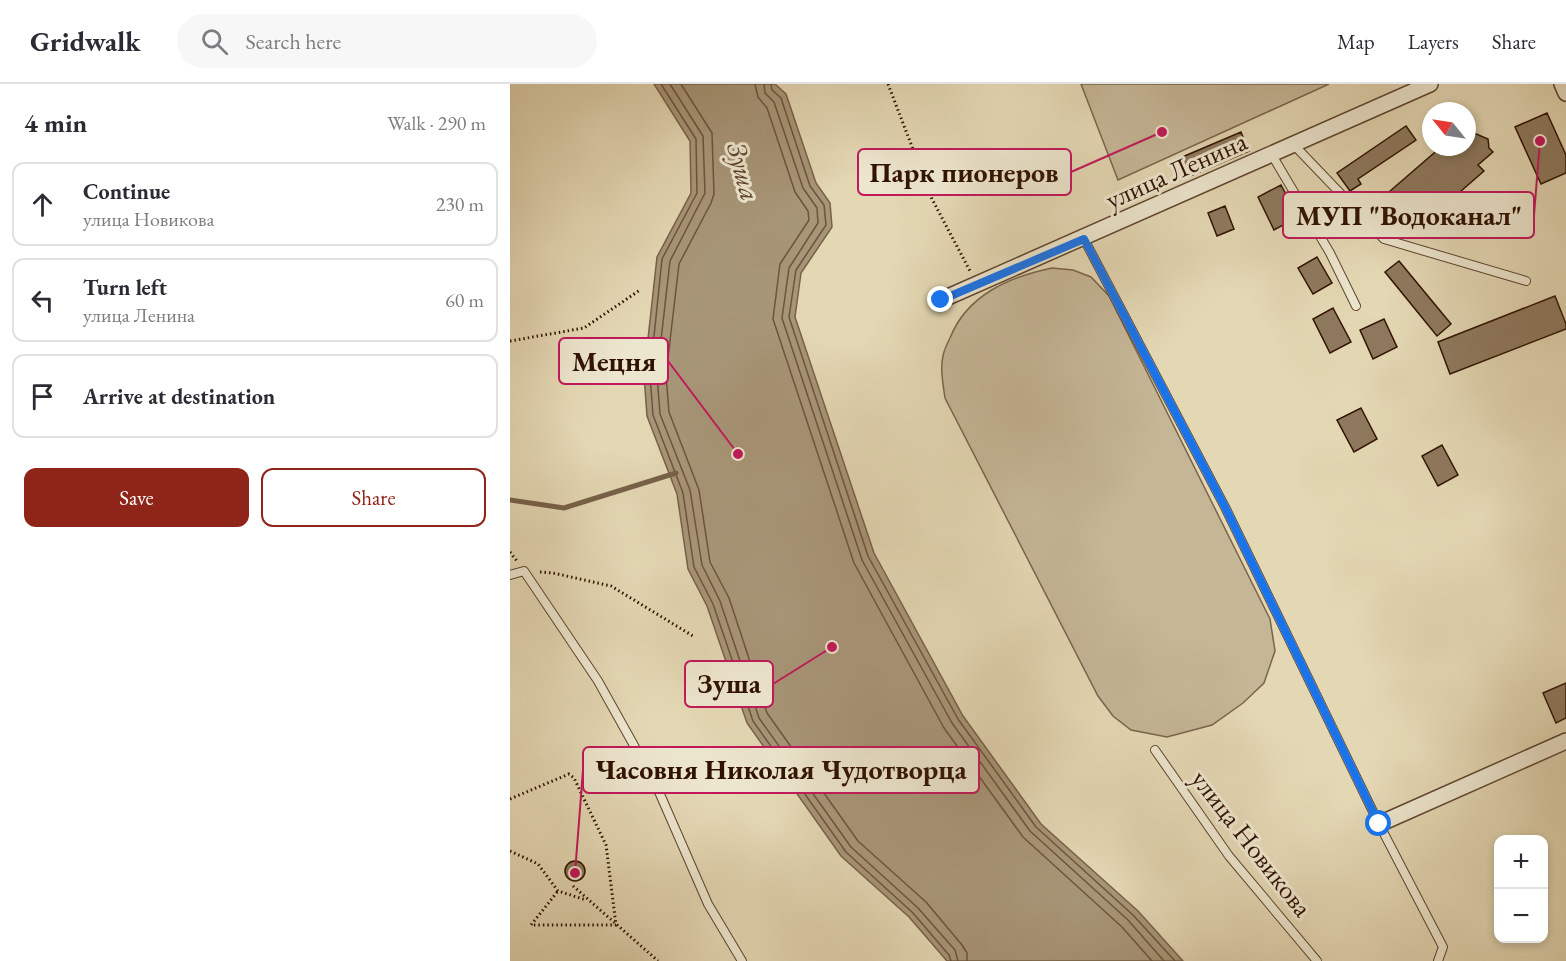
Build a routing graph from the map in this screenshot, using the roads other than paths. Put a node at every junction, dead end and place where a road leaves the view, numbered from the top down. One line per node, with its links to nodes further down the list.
1 (1430, 84): 4 (street, улица Ленина)
2 (1562, 84): 3 (street)
3 (1566, 93)
4 (1294, 145): 5 (street, улица Ленина); 7 (lane)
5 (1272, 155): 6 (street, улица Ленина); 9 (lane)
6 (1084, 239): 8 (street, улица Ленина); 13 (lane)
7 (1526, 281)
8 (941, 300)
9 (1356, 306)
10 (510, 575): 14 (lane)
11 (1566, 741): 13 (street)
12 (1155, 750): 15 (lane, улица Новикова)
13 (1379, 824): 16 (lane)
14 (742, 961)
15 (1317, 961)
16 (1438, 961)

